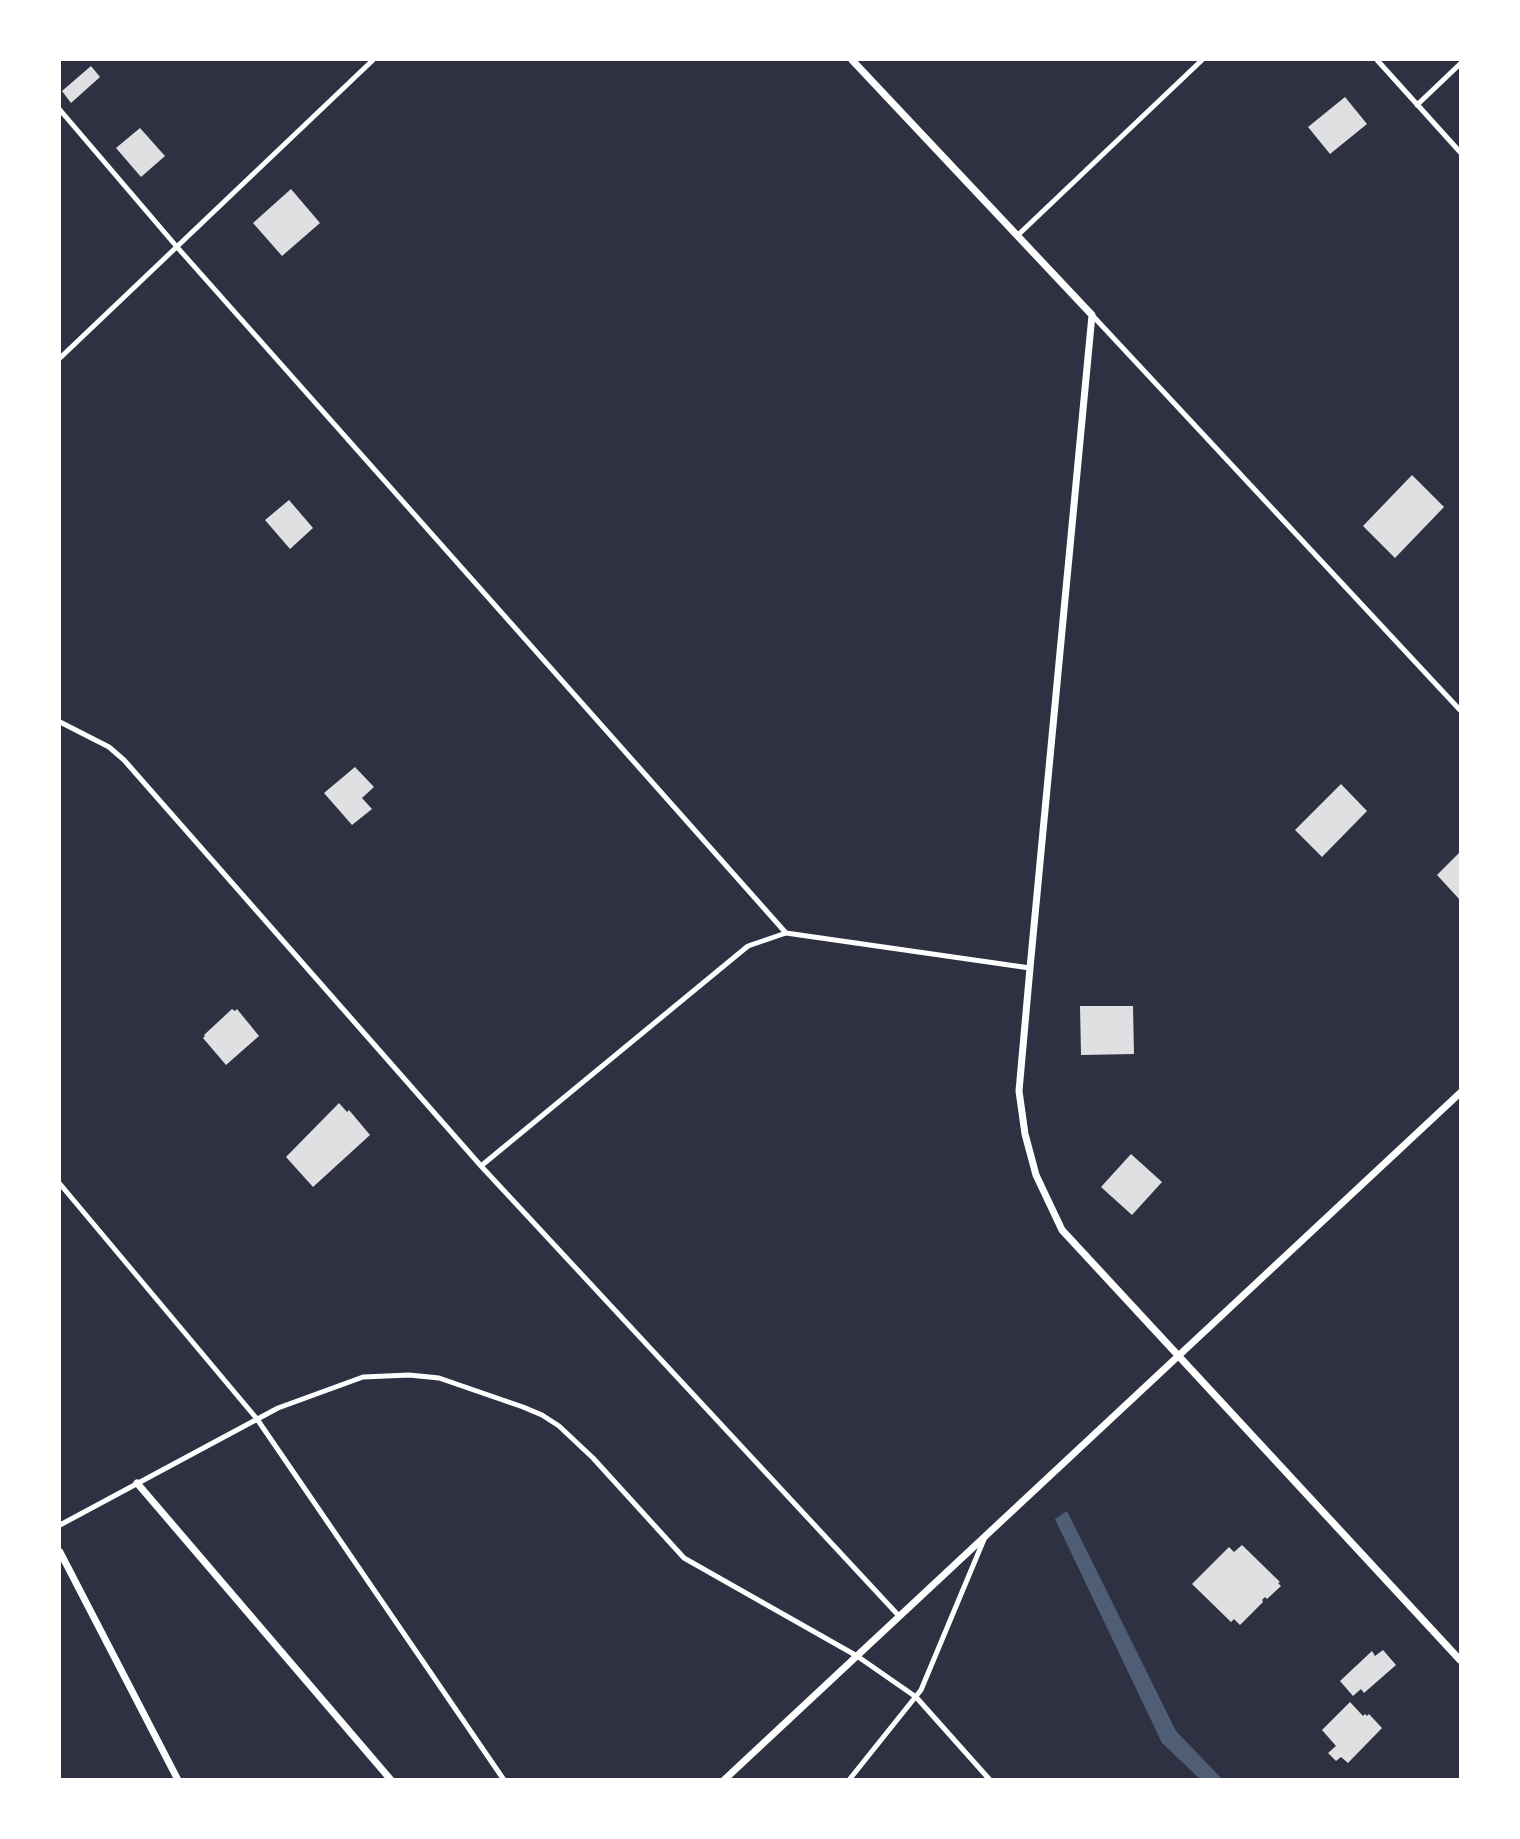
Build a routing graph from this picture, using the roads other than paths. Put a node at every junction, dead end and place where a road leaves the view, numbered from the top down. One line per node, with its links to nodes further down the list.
1 (373, 60): 10 (lane)
2 (852, 60): 9 (street)
3 (1202, 60): 9 (lane)
4 (1377, 60): 6 (lane)
5 (1461, 64): 6 (lane)
6 (1418, 105): 8 (lane)
7 (60, 110): 10 (lane)
8 (1461, 152)
9 (1018, 235): 11 (street)
10 (177, 247): 12 (lane); 15 (lane)
11 (1092, 314): 13 (lane); 16 (street)
12 (60, 358)
13 (1461, 710)
14 (60, 722): 18 (lane)
15 (786, 933): 16 (lane); 18 (lane)
16 (1030, 968): 20 (street)
17 (1461, 1093): 20 (street)
18 (481, 1166): 26 (lane)
19 (60, 1184): 21 (lane)
20 (1178, 1356): 24 (street); 28 (street)
21 (257, 1419): 22 (lane); 27 (lane); 32 (lane)
22 (138, 1483): 23 (lane); 31 (street)
23 (60, 1525)
24 (986, 1534): 26 (street); 29 (lane)
25 (60, 1552): 30 (street)
26 (898, 1616): 27 (street)
27 (857, 1656): 29 (lane); 33 (street)
28 (1461, 1660)
29 (916, 1697): 34 (lane); 35 (lane)
30 (178, 1780)
31 (391, 1780)
32 (504, 1780)
33 (724, 1780)
34 (849, 1780)
35 (989, 1780)

